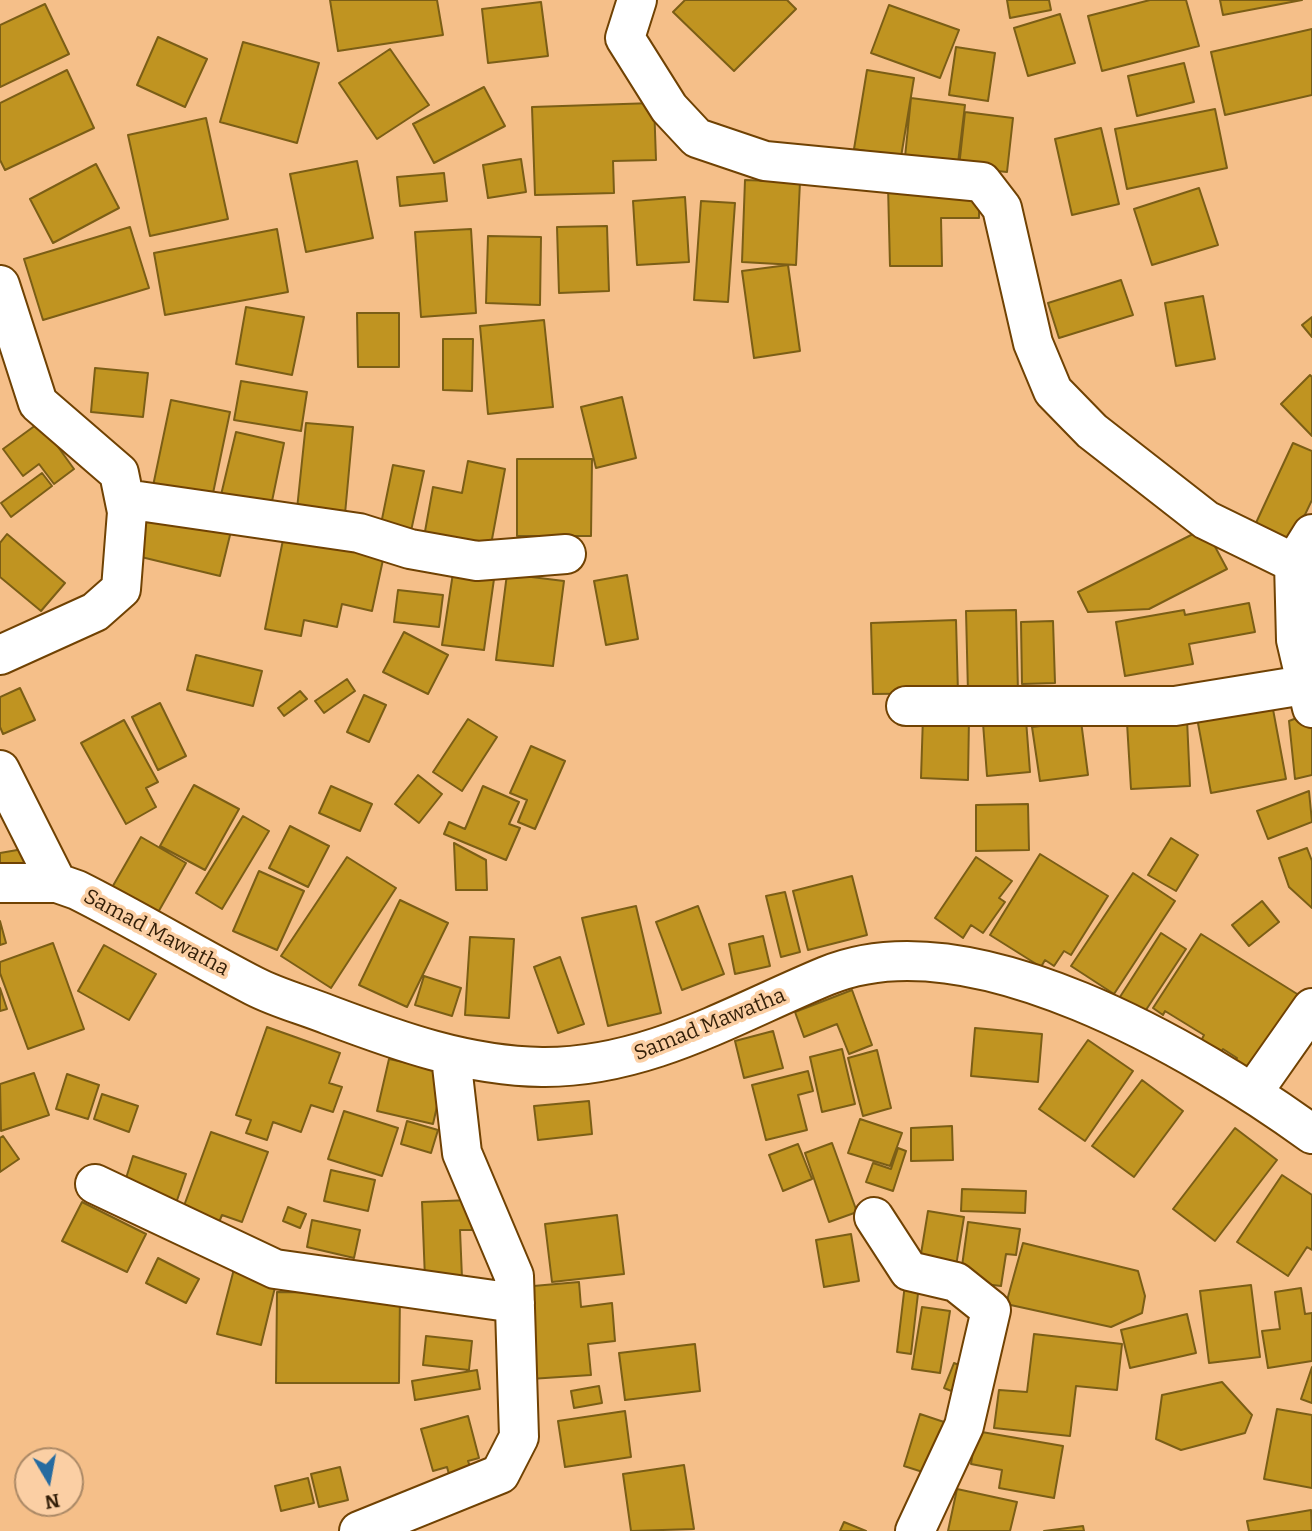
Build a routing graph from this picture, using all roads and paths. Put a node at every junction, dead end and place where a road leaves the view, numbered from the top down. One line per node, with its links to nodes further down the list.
1 (641, 1): 4 (street)
2 (0, 285): 3 (street)
3 (125, 499): 5 (street); 6 (street)
4 (1303, 549): 7 (street)
5 (566, 554)
6 (0, 655)
7 (1308, 697): 8 (street)
8 (906, 706)
9 (0, 770): 11 (street)
10 (0, 883): 11 (street)
11 (57, 883): 13 (street, Samad Mawatha)
12 (1312, 1007): 14 (street)
13 (451, 1058): 14 (street, Samad Mawatha); 18 (street)
14 (1253, 1092): 15 (street, Samad Mawatha)
15 (1312, 1134)
16 (95, 1184): 18 (street)
17 (874, 1217): 20 (street)
18 (515, 1303): 19 (street)
19 (359, 1531)
20 (915, 1531)

